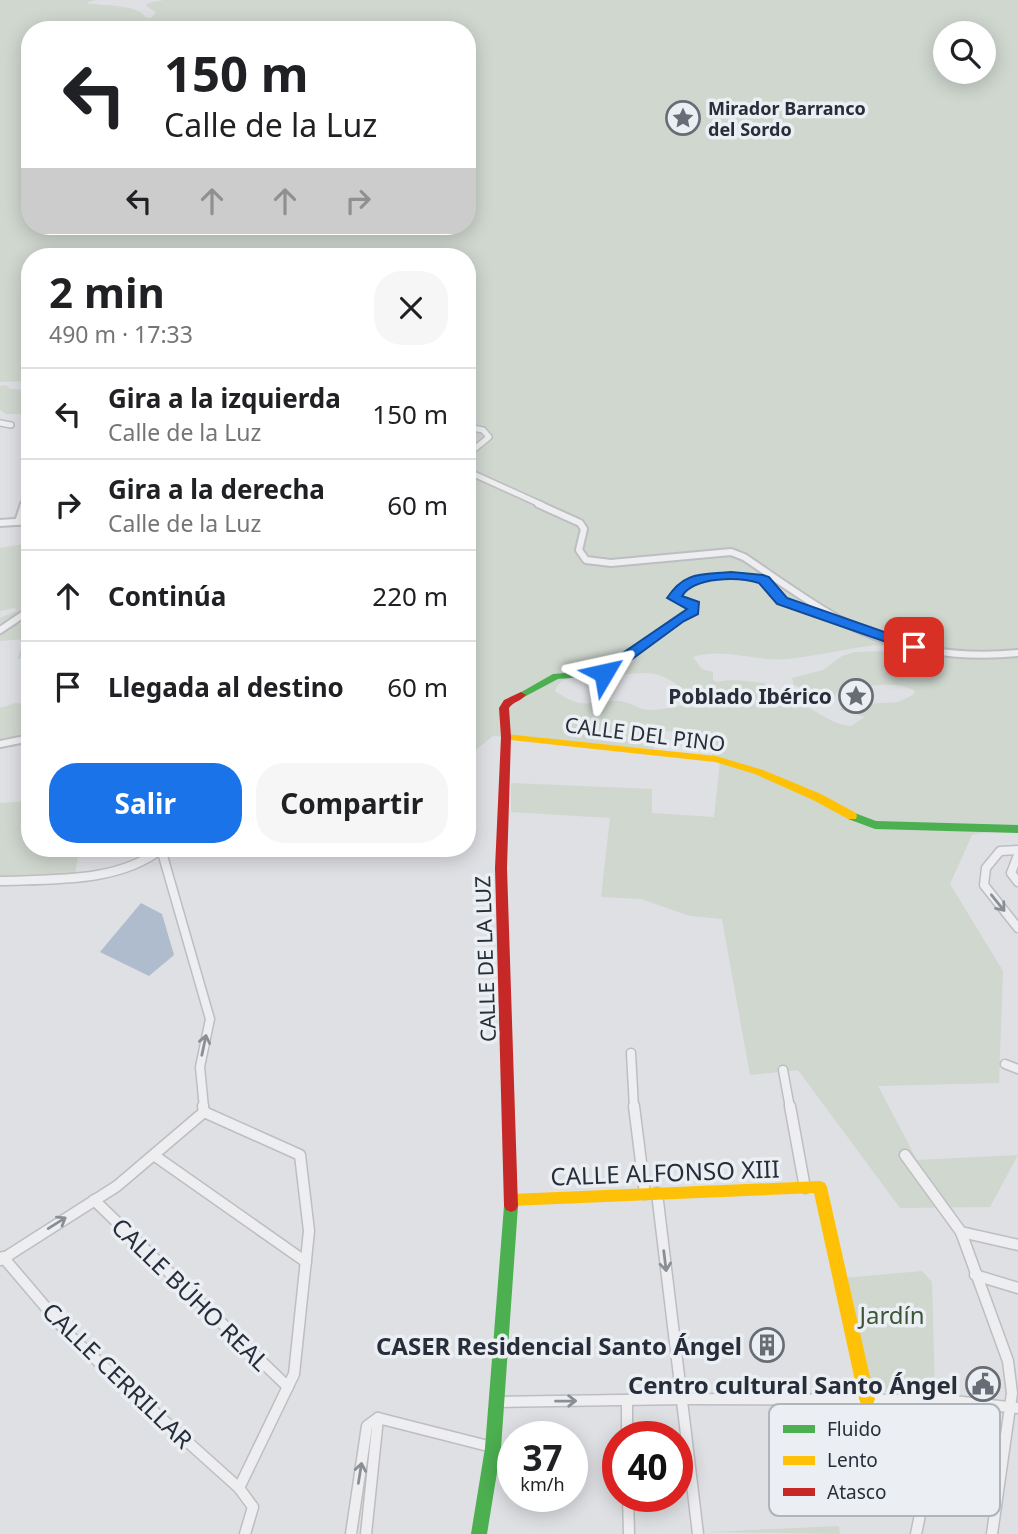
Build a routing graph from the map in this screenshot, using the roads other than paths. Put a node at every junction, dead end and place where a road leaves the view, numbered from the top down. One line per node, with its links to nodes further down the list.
1 (0, 424): 2 (street)
2 (11, 425)
3 (476, 429): 4 (street)
4 (476, 448)
5 (476, 475): 10 (street)
6 (21, 511): 7 (street)
7 (18, 522): 8 (street); 9 (street)
8 (21, 522)
9 (0, 523)
10 (782, 582): 11 (street); 14 (street)
11 (782, 601): 14 (street, CALLE DE LA LUZ); 16 (street, CALLE DE LA LUZ)
12 (21, 615): 13 (street)
13 (2, 627)
14 (857, 628): 15 (street)
15 (1018, 653)
16 (506, 737): 19 (street, CALLE DEL PINO); 36 (street, CALLE DE LA LUZ)
17 (21, 740): 18 (street)
18 (0, 744)
19 (1018, 829)
20 (1018, 852): 24 (street); 25 (street, one-way to 25)
21 (149, 857): 23 (street)
22 (163, 857): 30 (street, one-way to 22)
23 (0, 881)
24 (1018, 882)
25 (1018, 927)
26 (631, 1053): 34 (street)
27 (1005, 1064): 28 (street)
28 (1018, 1069)
29 (783, 1070): 33 (street)
30 (204, 1112): 32 (street); 40 (street)
31 (905, 1155): 37 (street)
32 (155, 1156): 35 (street); 40 (street)
33 (805, 1188): 34 (street, CALLE ALFONSO XIII); 45 (street, CALLE ALFONSO XIII)
34 (651, 1193): 36 (street, CALLE ALFONSO XIII); 44 (street, one-way to 44)
35 (94, 1200): 39 (street, one-way to 35); 43 (street, CALLE BÚHO REAL)
36 (511, 1200): 48 (street, CALLE DE LA LUZ)
37 (961, 1232): 38 (street); 41 (street)
38 (1018, 1245)
39 (2, 1259): 55 (street, CALLE CERRILLAR)
40 (306, 1262): 43 (street)
41 (975, 1275): 42 (street); 51 (street)
42 (1018, 1287)
43 (288, 1387): 55 (street)
44 (684, 1399): 45 (street); 46 (street); 65 (street)
45 (867, 1399): 47 (street)
46 (627, 1400): 48 (street, one-way to 46); 53 (street)
47 (944, 1400): 49 (street); 50 (street)
48 (497, 1402): 54 (street, CALLE DE LA LUZ)
49 (943, 1404)
50 (984, 1404)
51 (1014, 1407): 56 (street)
52 (378, 1418): 54 (street); 61 (street, one-way to 52); 62 (street)
53 (627, 1421)
54 (493, 1448): 63 (street, CALLE DE LA LUZ)
55 (239, 1488): 60 (street)
56 (1000, 1488)
57 (628, 1512): 64 (street)
58 (920, 1516): 66 (street)
59 (995, 1516): 67 (street)
60 (245, 1534)
61 (351, 1534)
62 (366, 1534)
63 (479, 1534)
64 (629, 1534)
65 (698, 1534)
66 (916, 1534)
67 (992, 1534)

